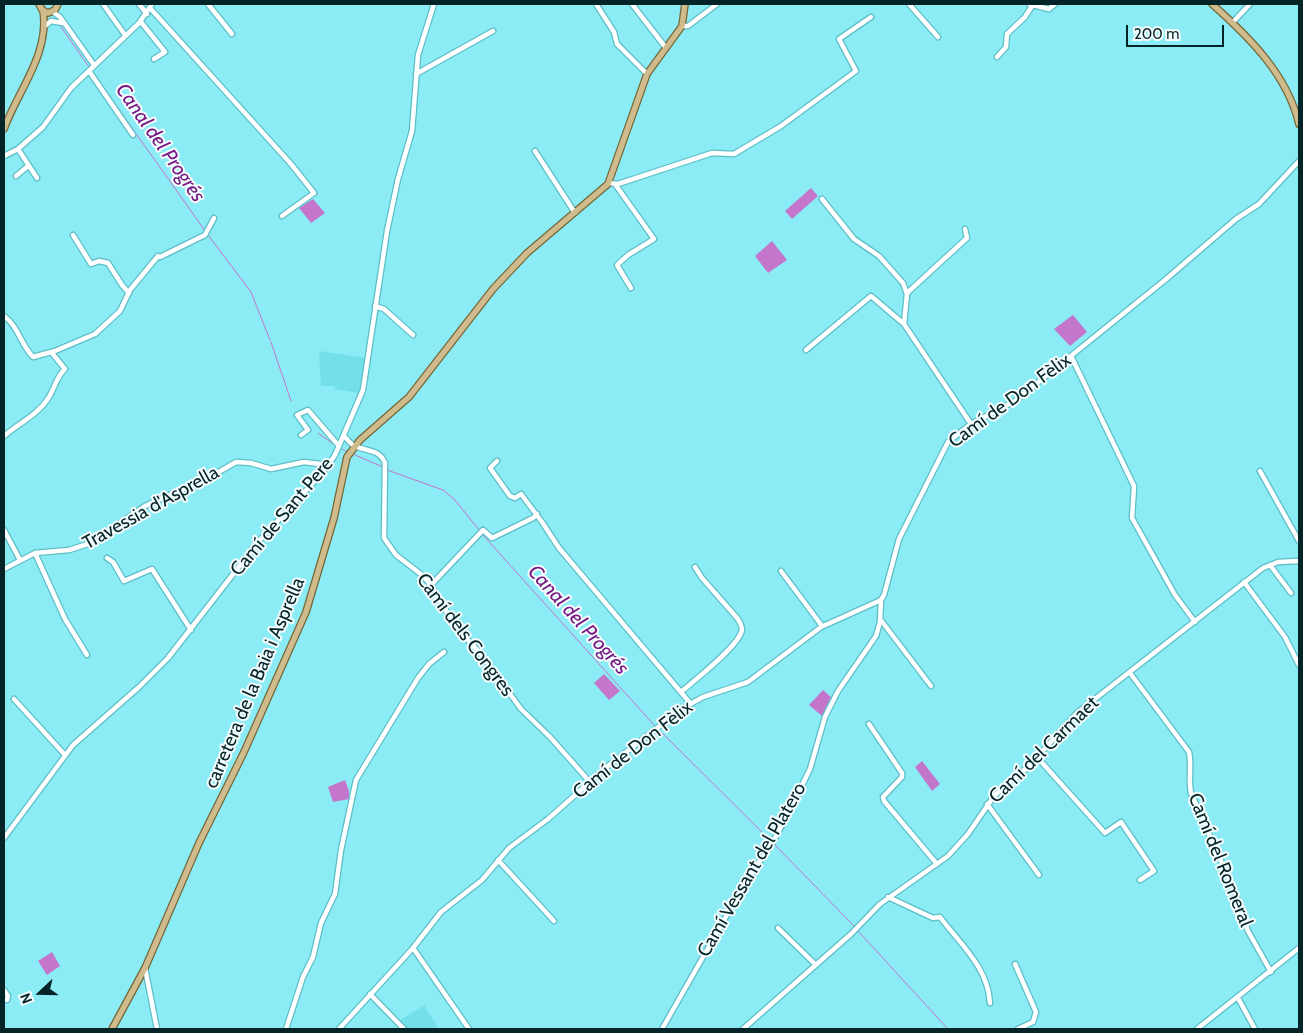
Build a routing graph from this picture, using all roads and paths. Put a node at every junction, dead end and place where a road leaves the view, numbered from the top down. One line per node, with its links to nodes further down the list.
1 (39, 4): 17 (main road)
2 (103, 4): 29 (street)
3 (139, 4): 19 (street)
4 (208, 4): 28 (street)
5 (434, 4): 38 (street, Camí de Sant Pere)
6 (596, 4): 39 (street)
7 (632, 4): 31 (street)
8 (685, 4): 25 (main road, carretera de la Baia i Asprella)
9 (717, 4): 25 (street)
10 (909, 4): 30 (street)
11 (1055, 4): 15 (street)
12 (1212, 4): 24 (main road)
13 (1250, 4): 24 (street)
14 (58, 5): 18 (main road); 21 (street)
15 (1030, 5): 34 (street)
16 (151, 6): 19 (street); 53 (street)
17 (42, 10): 18 (main road); 26 (main road)
18 (52, 12): 21 (street); 26 (main road)
19 (147, 14): 23 (street)
20 (871, 17): 50 (street)
21 (60, 18): 22 (street)
22 (63, 22): 26 (street); 32 (street)
23 (140, 22): 29 (street); 35 (street)
24 (1233, 22): 40 (main road)
25 (682, 26): 31 (main road, carretera de la Baia i Asprella)
26 (44, 27): 41 (main road)
27 (493, 31): 38 (street)
28 (232, 34)
29 (126, 35): 33 (street)
30 (938, 37)
31 (666, 48): 39 (main road, carretera de la Baia i Asprella)
32 (86, 55): 33 (street); 36 (street)
33 (103, 56): 36 (street)
34 (997, 57)
35 (154, 59)
36 (95, 64): 37 (street)
37 (89, 71): 42 (street); 43 (street)
38 (416, 74): 60 (street, Camí de Sant Pere)
39 (647, 74): 50 (main road, carretera de la Baia i Asprella)
40 (1299, 124)
41 (4, 129)
42 (133, 135)
43 (18, 149): 45 (street); 47 (street)
44 (535, 151): 52 (street)
45 (4, 156)
46 (1299, 161): 66 (street, Camí de Don Fèlix)
47 (28, 166): 48 (street); 49 (street)
48 (16, 176)
49 (37, 178)
50 (612, 183): 52 (main road, carretera de la Baia i Asprella); 57 (street)
51 (822, 199): 59 (street)
52 (575, 213): 72 (main road, carretera de la Baia i Asprella)
53 (282, 216)
54 (214, 218): 58 (street)
55 (965, 229): 59 (street)
56 (72, 235): 58 (street)
57 (631, 288)
58 (129, 293): 65 (street)
59 (907, 293): 62 (street)
60 (375, 306): 63 (street); 70 (street, Camí de Sant Pere)
61 (4, 316): 65 (street)
62 (904, 324): 64 (street); 67 (street)
63 (413, 334)
64 (806, 350)
65 (52, 353): 69 (street)
66 (1071, 356): 67 (street, Camí de Don Fèlix); 92 (street)
67 (971, 424): 90 (street, Camí de Don Fèlix)
68 (301, 435): 71 (street)
69 (4, 436)
70 (344, 436): 71 (street, Camí de Sant Pere); 72 (street, Camí dels Congres)
71 (340, 446): 74 (street, Camí de Sant Pere)
72 (354, 446): 88 (street, Camí dels Congres); 120 (main road, carretera de la Baia i Asprella)
73 (497, 461): 76 (street)
74 (328, 466): 79 (street, Travessia d'Asprella); 94 (street, Camí de Sant Pere)
75 (1260, 471): 78 (street)
76 (537, 514): 88 (street); 100 (street)
77 (4, 530): 81 (street)
78 (1299, 541)
79 (35, 553): 81 (street, Travessia d'Asprella); 96 (street)
80 (107, 558): 94 (street)
81 (20, 560): 85 (street, Travessia d'Asprella)
82 (1299, 561): 83 (street, Camí del Carmaet)
83 (1270, 565): 87 (street, Camí del Carmaet); 89 (street)
84 (695, 567): 100 (street)
85 (4, 569)
86 (781, 571): 93 (street)
87 (1244, 582): 92 (street, Camí del Carmaet); 97 (street)
88 (431, 585): 106 (street, Camí dels Congres)
89 (1291, 593)
90 (881, 600): 91 (street, Camí Vessant del Platero); 93 (street, Camí de Don Fèlix)
91 (880, 619): 99 (street); 133 (street, Camí Vessant del Platero)
92 (1195, 622): 98 (street, Camí del Carmaet)
93 (822, 626): 102 (street, Camí de Don Fèlix)
94 (190, 630): 104 (street, Camí de Sant Pere)
95 (444, 652): 129 (street)
96 (87, 655)
97 (1299, 662)
98 (1130, 673): 105 (street, Camí del Carmaet); 121 (street, Camí del Romeral)
99 (931, 686)
100 (682, 692): 102 (street)
101 (14, 700): 104 (street)
102 (690, 703): 106 (street, Camí de Don Fèlix)
103 (868, 724): 110 (street)
104 (65, 755): 108 (street, Camí de Sant Pere)
105 (1037, 757): 107 (street, Camí del Carmaet); 112 (street)
106 (590, 782): 109 (street, Camí de Don Fèlix)
107 (987, 804): 110 (street, Camí del Carmaet); 111 (street)
108 (5, 834)
109 (498, 860): 114 (street); 116 (street, Camí de Don Fèlix)
110 (937, 864): 113 (street, Camí del Carmaet)
111 (1039, 875)
112 (1140, 880)
113 (888, 898): 119 (street, Camí del Carmaet); 126 (street)
114 (554, 921)
115 (778, 928): 119 (street)
116 (413, 948): 123 (street, Camí de Don Fèlix); 132 (street)
117 (1299, 948): 121 (street)
118 (1016, 964): 135 (street)
119 (816, 965): 134 (street, Camí del Carmaet)
120 (145, 968): 127 (main road, carretera de la Baia i Asprella); 128 (street)
121 (1271, 972): 124 (street)
122 (4, 990): 125 (street)
123 (370, 994): 130 (street, Camí de Don Fèlix); 131 (street)
124 (1238, 998): 136 (street); 137 (street)
125 (7, 1000)
126 (990, 1003)
127 (112, 1029)
128 (157, 1029)
129 (286, 1029)
130 (339, 1029)
131 (404, 1029)
132 (469, 1029)
133 (662, 1029)
134 (743, 1029)
135 (1018, 1029)
136 (1197, 1029)
137 (1255, 1029)

